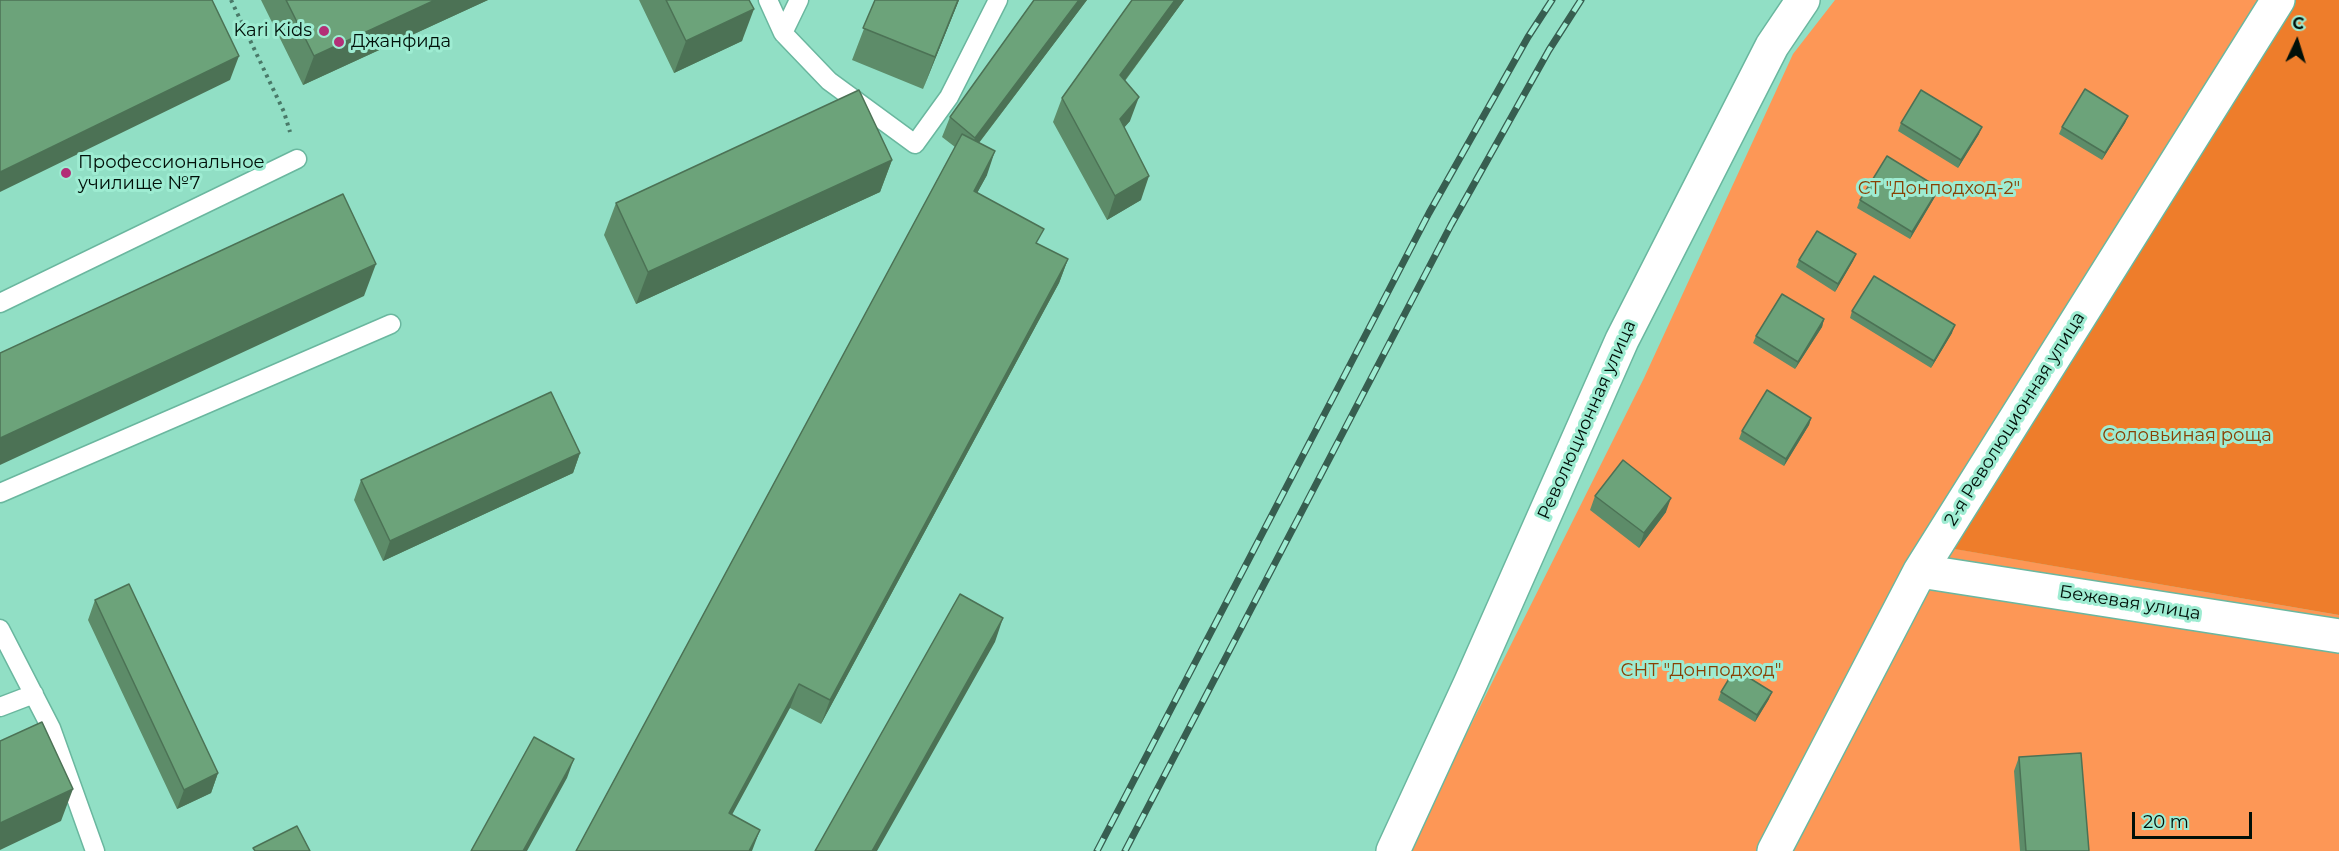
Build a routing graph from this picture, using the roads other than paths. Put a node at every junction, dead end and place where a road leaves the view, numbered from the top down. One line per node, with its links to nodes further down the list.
1 (768, 0): 6 (lane)
2 (799, 0): 6 (lane)
3 (998, 0): 6 (lane)
4 (1803, 0): 17 (street, Революционная улица)
5 (2278, 0): 11 (street, 2-я Революционная улица)
6 (783, 33)
7 (297, 159): 8 (lane)
8 (0, 303)
9 (391, 324): 10 (lane)
10 (0, 493)
11 (1920, 571): 13 (street, Бежевая улица); 18 (street, 2-я Революционная улица)
12 (0, 629): 14 (lane)
13 (2339, 636)
14 (34, 694): 15 (lane); 16 (lane)
15 (0, 708)
16 (95, 851)
17 (1393, 851)
18 (1774, 851)

